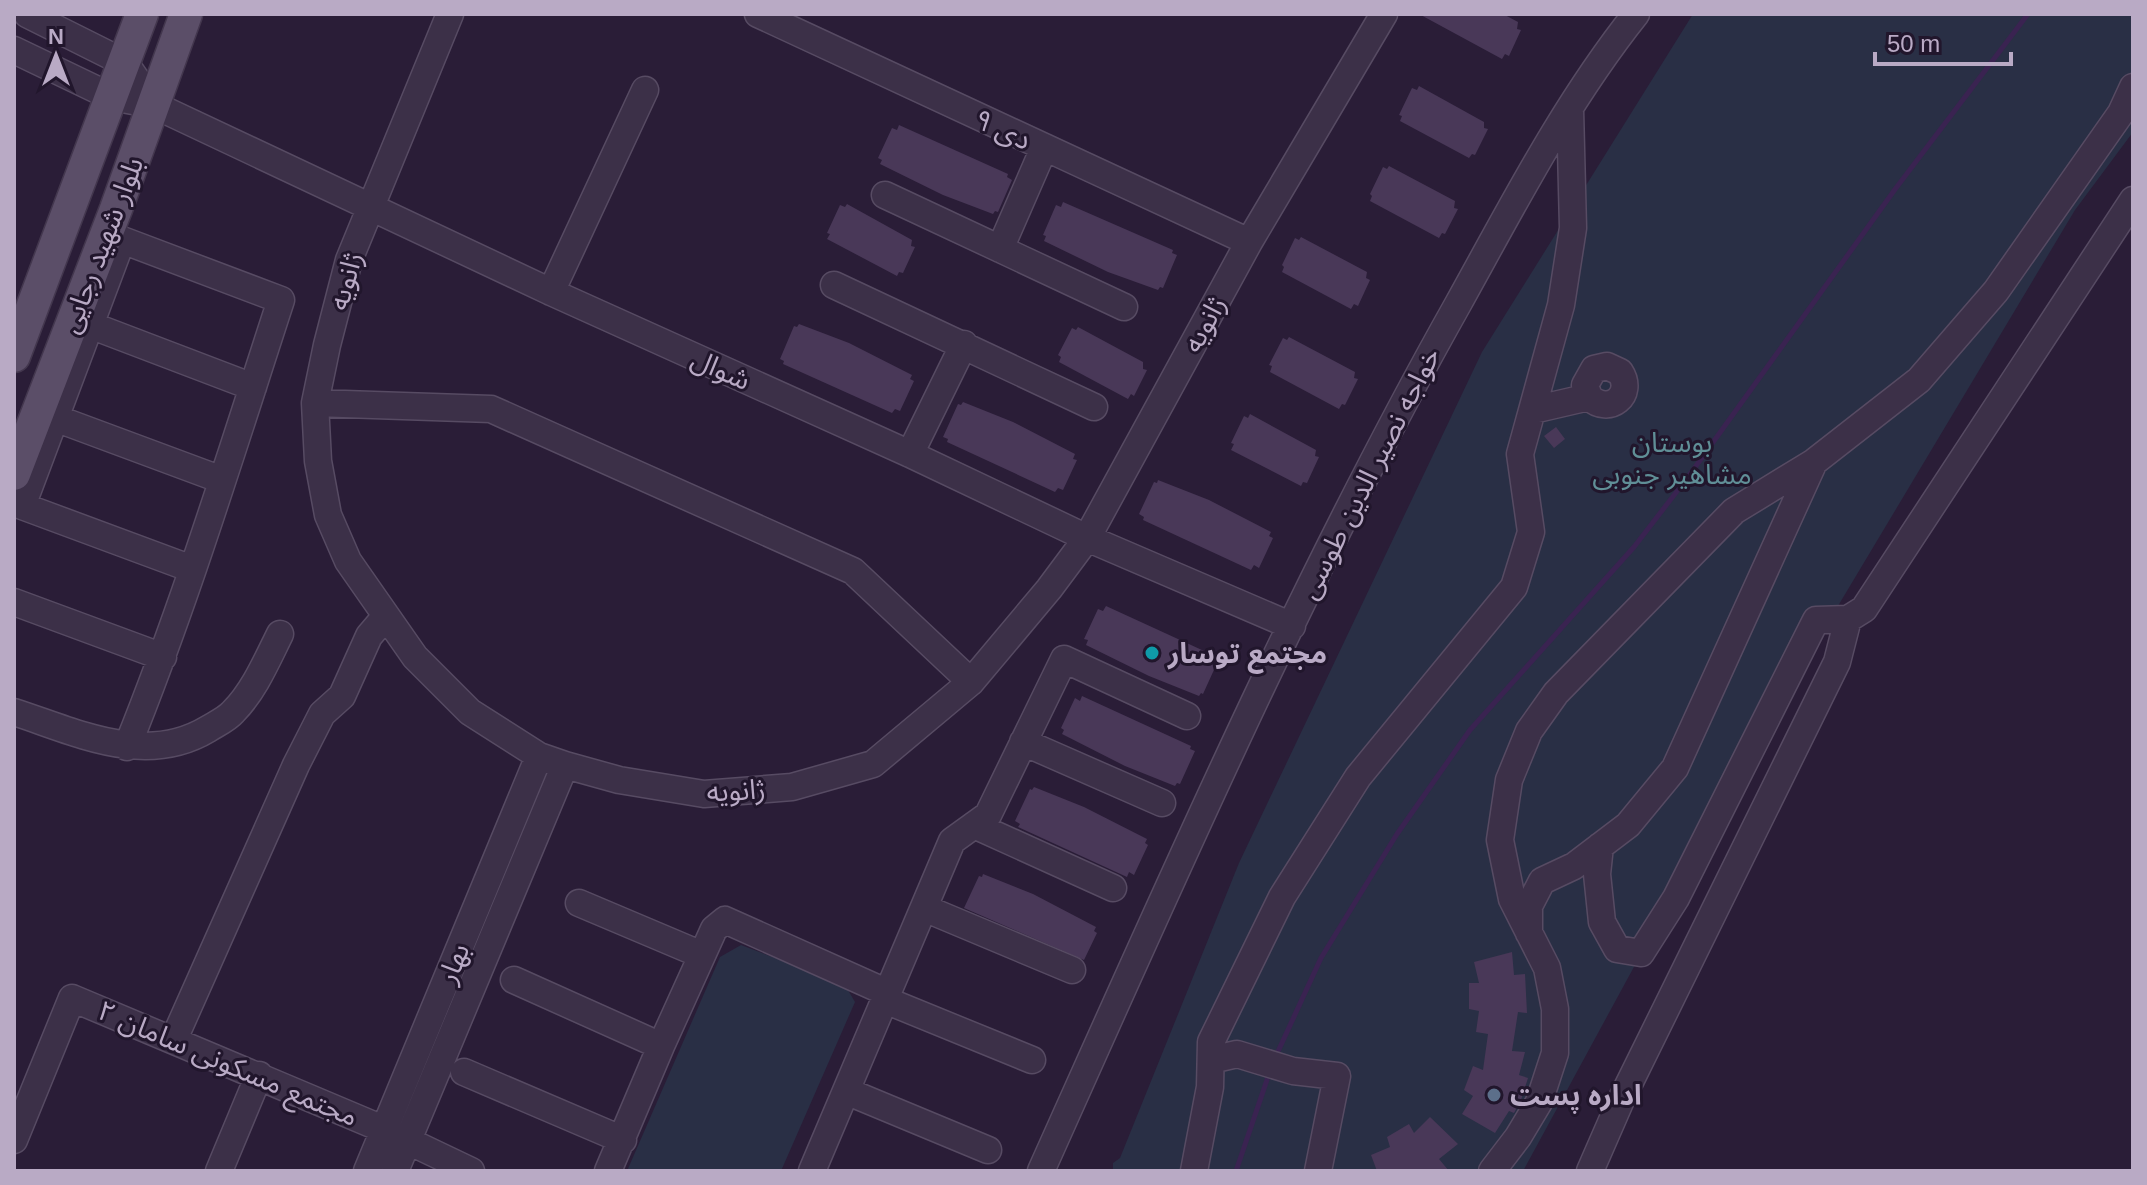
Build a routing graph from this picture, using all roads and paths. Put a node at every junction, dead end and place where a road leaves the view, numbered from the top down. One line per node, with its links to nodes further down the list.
1 (27, 14): 9 (street)
2 (142, 14): 9 (main road, بلوار شهید رجایی)
3 (186, 14): 13 (main road, بلوار شهید رجایی)
4 (758, 14): 15 (street, ۹ دی)
5 (1384, 14): 19 (street, ژانویه)
6 (1636, 14): 14 (street, خواجه نصیر الدین طوسی)
7 (444, 16): 18 (street, ژانویه)
8 (14, 50): 12 (street, شوال)
9 (125, 63): 12 (main road, بلوار شهید رجایی); 13 (street)
10 (2133, 87): 34 (street)
11 (645, 90): 22 (street)
12 (112, 97): 13 (street, شوال); 26 (main road, بلوار شهید رجایی)
13 (154, 105): 18 (street, شوال); 35 (main road, بلوار شهید رجایی)
14 (1570, 109): 31 (street); 42 (street, خواجه نصیر الدین طوسی)
15 (1044, 148): 19 (street, ۹ دی); 20 (street)
16 (885, 195): 20 (street)
17 (2133, 200): 41 (street)
18 (370, 206): 22 (street, شوال); 29 (street, ژانویه)
19 (1249, 242): 37 (street, ژانویه)
20 (1000, 249): 23 (street)
21 (834, 285): 25 (street)
22 (551, 292): 33 (street, شوال)
23 (1124, 307)
24 (90, 325): 27 (street); 27 (street); 32 (street)
25 (964, 344): 30 (street); 33 (street)
26 (14, 356)
27 (253, 387): 36 (street)
28 (1589, 397): 31 (street)
29 (315, 403): 40 (street, ژانویه); 45 (street)
30 (1094, 407)
31 (1533, 410): 68 (street)
32 (55, 418): 36 (street); 38 (street)
33 (910, 454): 37 (street, شوال)
34 (1814, 462): 54 (street); 59 (street)
35 (14, 474)
36 (222, 480): 38 (street)
37 (1087, 538): 42 (street, شوال); 45 (street, ژانویه)
38 (192, 569): 44 (street)
39 (14, 602): 44 (street)
40 (386, 616): 50 (street, ژانویه); 65 (street)
41 (1848, 619): 58 (street); 60 (street)
42 (1292, 626): 83 (street, خواجه نصیر الدین طوسی)
43 (280, 634): 49 (street)
44 (163, 657): 49 (street)
45 (971, 682): 51 (street, ژانویه)
46 (14, 712): 49 (street)
47 (1187, 716): 48 (street)
48 (1023, 742): 52 (street); 53 (street)
49 (127, 747)
50 (539, 756): 51 (street, ژانویه); 72 (street, بهار)
51 (565, 765): 75 (street, بهار)
52 (1162, 803)
53 (974, 825): 55 (street); 57 (street)
54 (1600, 846): 58 (street); 59 (street)
55 (1113, 888)
56 (579, 903): 61 (street)
57 (924, 908): 62 (street); 64 (street)
58 (1668, 911): 60 (street)
59 (1529, 933): 86 (street)
60 (1693, 954): 87 (street)
61 (702, 955): 64 (street); 66 (street)
62 (1072, 970)
63 (514, 980): 66 (street)
64 (886, 996): 67 (street); 71 (street)
65 (174, 1039): 70 (street, مجتمع مسکونی سامان ۲); 73 (street, مجتمع مسکونی سامان ۲)
66 (661, 1046): 74 (street)
67 (1032, 1060)
68 (1211, 1060): 84 (street); 85 (street)
69 (464, 1072): 74 (street)
70 (259, 1075): 72 (street, مجتمع مسکونی سامان ۲); 77 (street)
71 (846, 1091): 76 (street); 82 (street)
72 (383, 1129): 75 (street, مجتمع مسکونی سامان ۲); 78 (street, بهار)
73 (14, 1140)
74 (623, 1140): 81 (street)
75 (407, 1142): 79 (street, بهار); 80 (street, مجتمع مسکونی سامان ۲)
76 (988, 1150)
77 (219, 1171)
78 (367, 1171)
79 (395, 1171)
80 (471, 1171)
81 (608, 1171)
82 (812, 1171)
83 (1041, 1171)
84 (1194, 1171)
85 (1318, 1171)
86 (1492, 1171)
87 (1590, 1171)

